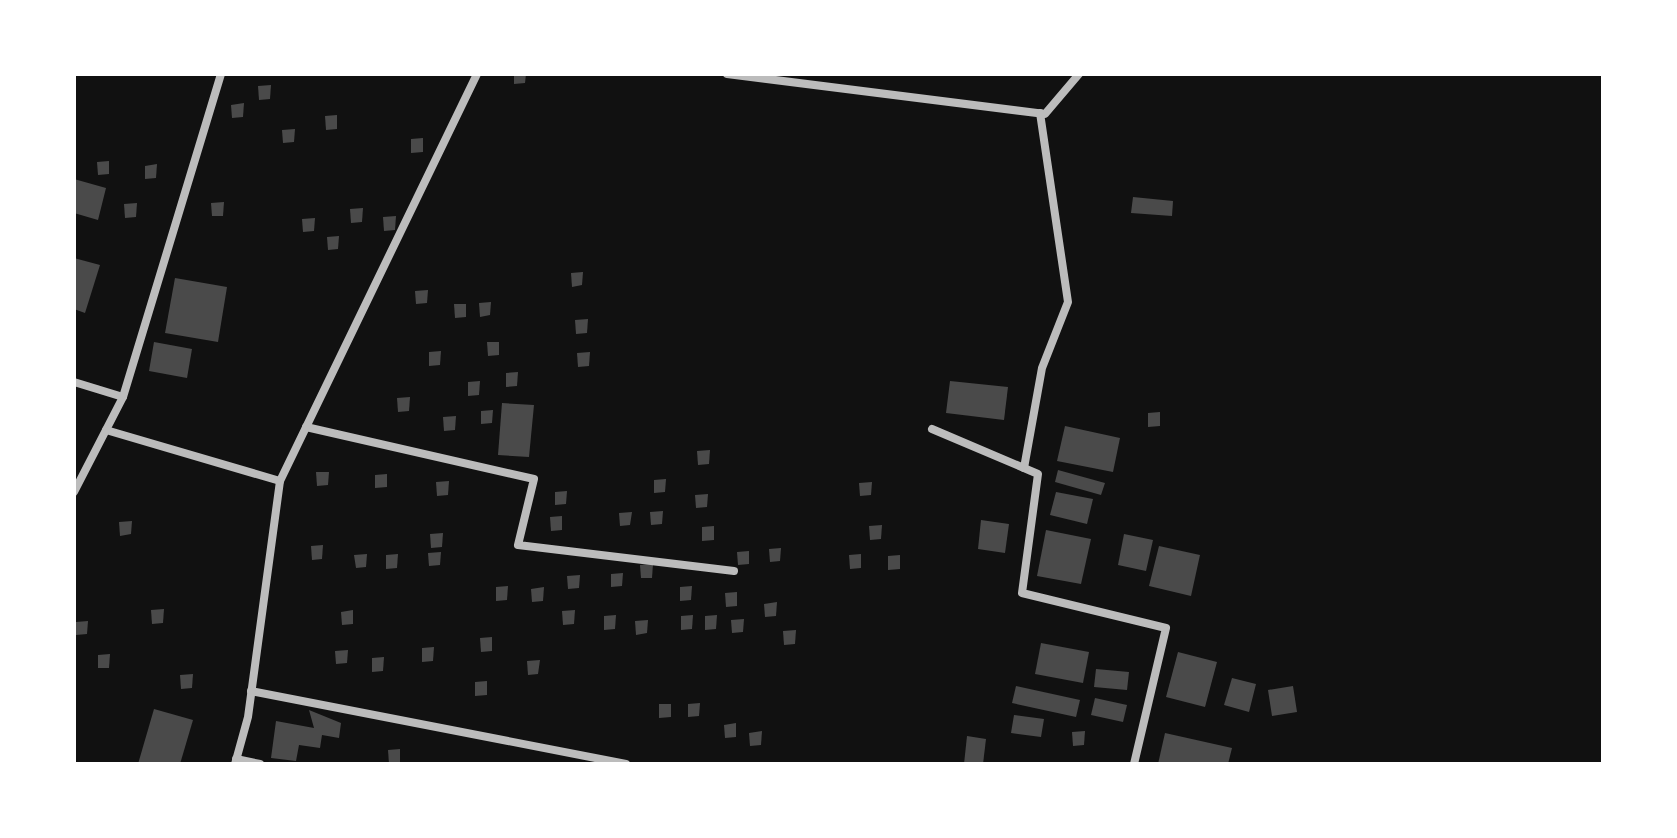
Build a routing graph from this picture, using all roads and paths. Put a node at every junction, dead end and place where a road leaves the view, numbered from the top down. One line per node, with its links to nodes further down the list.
1 (221, 74): 7 (street)
2 (477, 74): 8 (street)
3 (727, 74): 5 (street)
4 (1079, 74): 5 (street)
5 (1040, 113): 11 (street)
6 (74, 382): 7 (street)
7 (123, 397): 10 (street)
8 (306, 427): 12 (street); 14 (street)
9 (932, 429): 11 (street)
10 (106, 430): 12 (street); 13 (street)
11 (1024, 468): 19 (street)
12 (280, 481): 15 (street)
13 (74, 492)
14 (734, 571)
15 (251, 691): 16 (street); 18 (street)
16 (236, 761): 17 (street)
17 (260, 764)
18 (626, 764)
19 (1134, 764)

